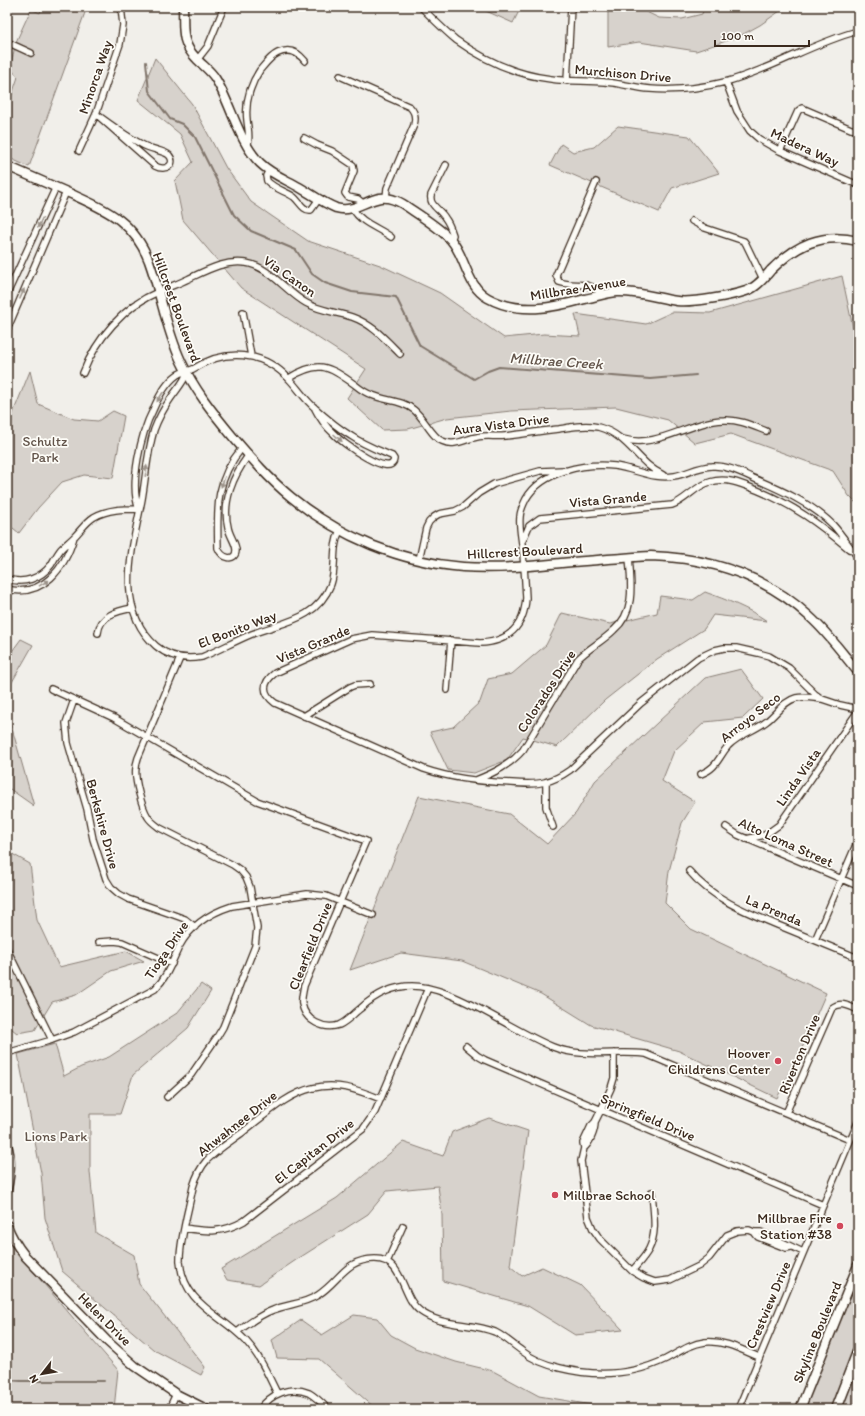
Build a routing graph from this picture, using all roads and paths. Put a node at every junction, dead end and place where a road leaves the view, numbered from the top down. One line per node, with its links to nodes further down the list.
1 (121, 7): 14 (street, Minorca Way)
2 (183, 7): 9 (street)
3 (224, 7): 9 (street)
4 (421, 7): 12 (street, Murchison Drive)
5 (571, 7): 12 (street)
6 (858, 31): 13 (street, Murchison Drive)
7 (7, 42): 8 (street)
8 (31, 53)
9 (197, 60): 17 (street)
10 (305, 61): 17 (street)
11 (340, 76): 27 (street)
12 (567, 81): 13 (street, Murchison Drive)
13 (726, 82): 19 (street, Madera Way)
14 (96, 114): 14 (street); 18 (street, Minorca Way)
15 (858, 130): 19 (street)
16 (304, 138): 29 (street)
17 (248, 144): 22 (street)
18 (79, 151)
19 (780, 151): 24 (street, Madera Way)
20 (446, 165): 33 (street)
21 (7, 166): 25 (street, Hillcrest Boulevard)
22 (269, 170): 28 (street); 28 (street)
23 (596, 182): 38 (street)
24 (858, 185)
25 (56, 187): 26 (street, Hillcrest Boulevard); 37 (street, one-way to 37)
26 (66, 192): 36 (street, Hillcrest Boulevard); 40 (street, one-way to 26)
27 (386, 198): 29 (street); 33 (street, Millbrae Avenue)
28 (319, 199): 30 (street)
29 (364, 204): 30 (street)
30 (353, 209): 32 (street)
31 (692, 221): 35 (street)
32 (391, 237)
33 (451, 240): 38 (street, Millbrae Avenue)
34 (858, 241): 35 (street, Millbrae Avenue)
35 (763, 279): 38 (street, Millbrae Avenue)
36 (158, 292): 41 (street, Via Canon); 43 (street, Hillcrest Boulevard); 44 (street, Via Canon)
37 (7, 294)
38 (604, 294)
39 (243, 312): 42 (street)
40 (7, 330)
41 (400, 354)
42 (251, 356): 43 (street, El Bonito Way); 45 (street, El Bonito Way)
43 (187, 372): 49 (street, Hillcrest Boulevard); 53 (street, El Bonito Way, one-way to 43); 53 (street, El Bonito Way, one-way to 53)
44 (83, 373)
45 (289, 378): 46 (street, El Bonito Way); 48 (street, Aura Vista Drive)
46 (314, 407): 46 (street, El Bonito Way, one-way to 46)
47 (766, 431): 48 (street)
48 (622, 439): 52 (street)
49 (242, 448): 50 (street, Hillcrest Boulevard); 50 (street, one-way to 50)
50 (248, 456): 54 (street, Hillcrest Boulevard)
51 (571, 469): 52 (street); 56 (street); 59 (street)
52 (668, 477): 58 (street)
53 (139, 510): 55 (street); 63 (street, El Bonito Way)
54 (340, 530): 59 (street, Hillcrest Boulevard); 66 (street, El Bonito Way)
55 (74, 537): 61 (street); 62 (street, one-way to 55)
56 (522, 542): 58 (street, Vista Grande); 60 (street, Vista Grande)
57 (628, 557): 60 (street, Hillcrest Boulevard); 67 (street, Hillcrest Boulevard); 77 (street, Colorados Drive)
58 (858, 557)
59 (419, 560): 60 (street, Hillcrest Boulevard)
60 (524, 566): 65 (street, Vista Grande)
61 (7, 579)
62 (7, 589)
63 (133, 608): 64 (street); 66 (street, El Bonito Way)
64 (98, 634)
65 (450, 640): 70 (street); 74 (street, Vista Grande)
66 (180, 658): 75 (street)
67 (858, 672)
68 (370, 684): 74 (street)
69 (51, 689): 72 (street, Clearfield Drive)
70 (447, 690)
71 (822, 699): 73 (street, Vista Grande); 76 (street, Arroyo Seco); 78 (street, Vista Grande)
72 (74, 700): 75 (street, Clearfield Drive); 89 (street, Berkshire Drive)
73 (858, 710): 81 (street, Linda Vista)
74 (304, 716): 77 (street, Vista Grande)
75 (147, 737): 86 (street, Clearfield Drive); 87 (street)
76 (701, 774)
77 (474, 781): 78 (street, Vista Grande)
78 (546, 782): 79 (street)
79 (553, 827)
80 (726, 827): 81 (street, Alto Loma Street)
81 (746, 839): 84 (street, Alto Loma Street)
82 (858, 840): 84 (street)
83 (688, 871): 90 (street, La Prenda)
84 (841, 879): 85 (street, Alto Loma Street); 90 (street)
85 (858, 886)
86 (340, 902): 87 (street, Tioga Drive); 88 (street, Tioga Drive); 95 (street, Clearfield Drive)
87 (254, 903): 89 (street, Tioga Drive); 101 (street)
88 (373, 915)
89 (195, 927): 94 (street, Tioga Drive)
90 (815, 940): 93 (street, La Prenda)
91 (99, 942): 94 (street)
92 (7, 949): 97 (street)
93 (858, 958)
94 (172, 964): 97 (street, Tioga Drive)
95 (428, 988): 100 (street, Clearfield Drive); 102 (street, El Capitan Drive)
96 (858, 1010): 104 (street, Riverton Drive)
97 (52, 1040): 99 (street, Tioga Drive)
98 (466, 1046): 103 (street, Springfield Drive)
99 (7, 1053)
100 (614, 1053): 103 (street); 104 (street, Clearfield Drive)
101 (167, 1096)
102 (381, 1099): 113 (street, El Capitan Drive); 113 (street, Ahwahnee Drive)
103 (602, 1110): 110 (street, Springfield Drive); 117 (street)
104 (786, 1113): 106 (street, Clearfield Drive)
105 (858, 1122): 106 (street, Crestview Drive)
106 (850, 1140): 110 (street, Crestview Drive)
107 (7, 1146): 108 (street)
108 (7, 1189)
109 (652, 1192): 117 (street)
110 (823, 1205): 114 (street, Crestview Drive)
111 (7, 1225): 122 (street, Helen Drive)
112 (403, 1226): 115 (street)
113 (185, 1228): 118 (street, Ahwahnee Drive)
114 (803, 1252): 117 (street); 120 (street, Crestview Drive)
115 (387, 1262): 118 (street); 120 (street)
116 (858, 1265): 128 (street, Skyline Boulevard)
117 (632, 1271)
118 (237, 1332): 121 (street, Ahwahnee Drive)
119 (858, 1352): 129 (highway)
120 (759, 1357): 127 (street, Crestview Drive)
121 (277, 1393): 125 (street); 126 (street)
122 (176, 1394): 123 (street); 124 (street, Helen Drive)
123 (169, 1409)
124 (206, 1409)
125 (260, 1409)
126 (328, 1409)
127 (738, 1409)
128 (800, 1409)
129 (836, 1409)

